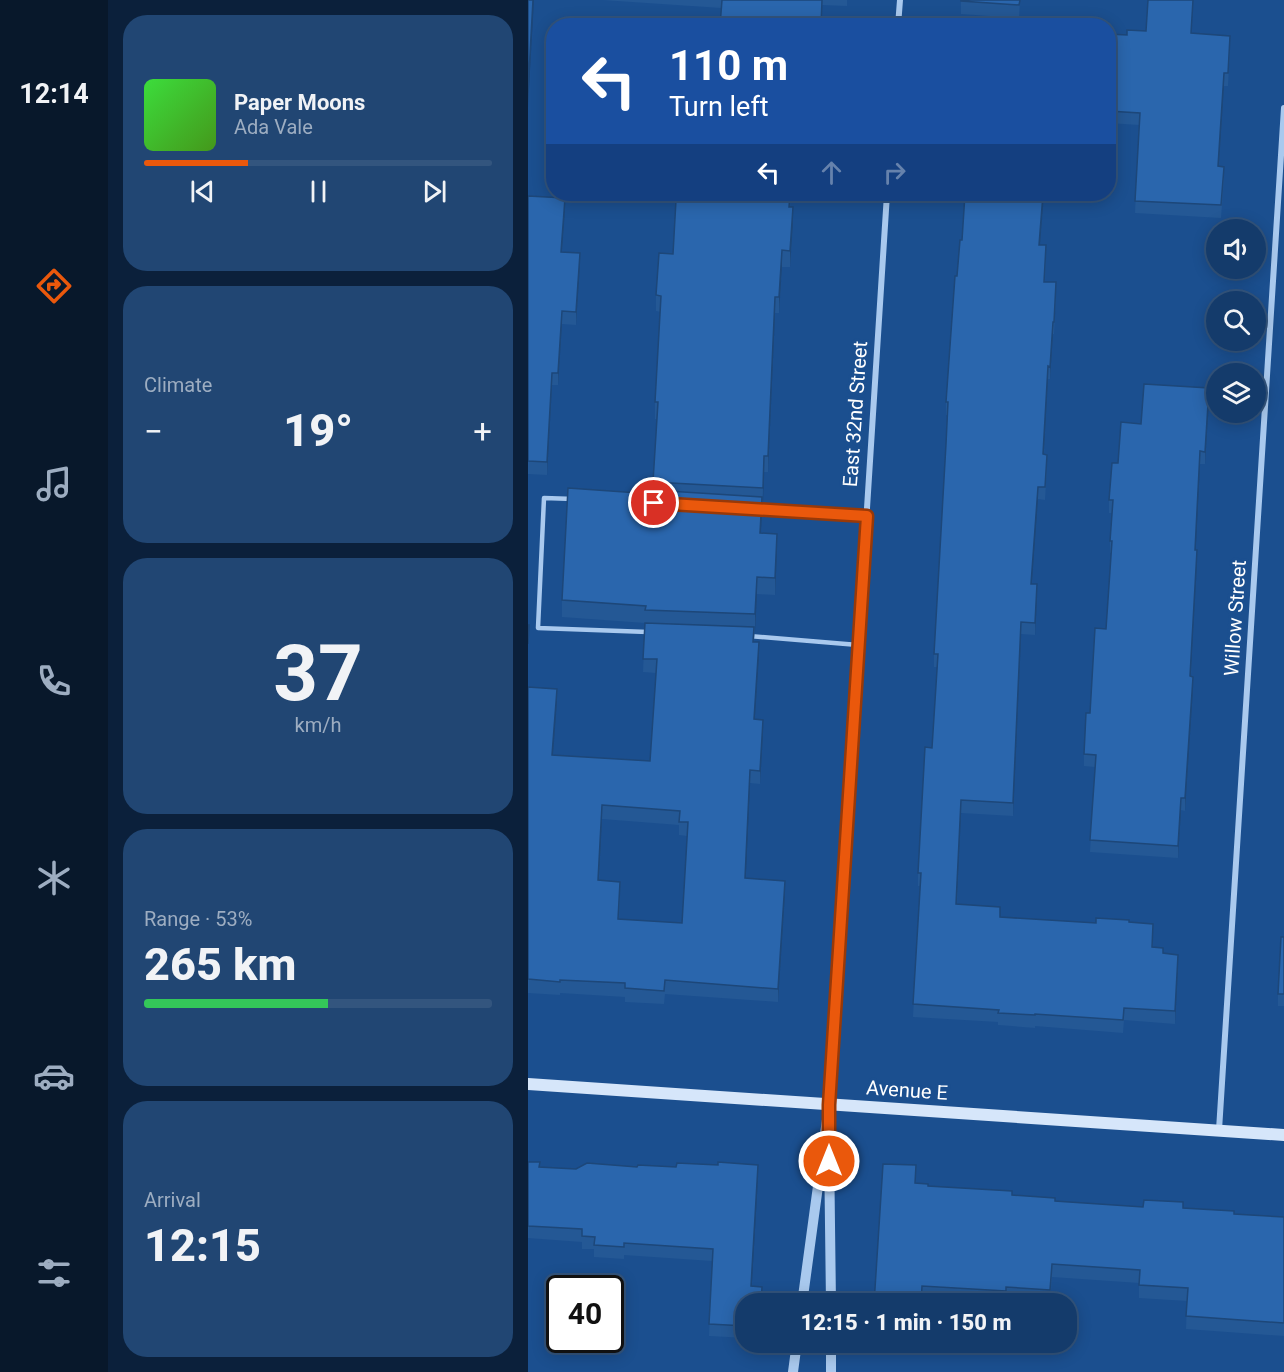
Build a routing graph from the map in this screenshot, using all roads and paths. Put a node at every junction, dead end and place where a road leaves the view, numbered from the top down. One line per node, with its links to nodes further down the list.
1 (900, 0): 2 (street)
2 (899, 18)
3 (1284, 108): 13 (street, Willow Street)
4 (887, 201): 7 (street, East 32nd Street)
5 (579, 500): 8 (lane)
6 (756, 509): 7 (lane)
7 (867, 516): 10 (street, East 32nd Street)
8 (651, 632)
9 (742, 635): 10 (lane)
10 (858, 645): 12 (street, East 32nd Street)
11 (528, 1084): 12 (main road, Avenue E)
12 (829, 1105): 13 (main road, Avenue E); 15 (street, East 32nd Street); 16 (street, East 32nd Street)
13 (1219, 1131): 14 (main road, Avenue E)
14 (1284, 1135)
15 (803, 1293)
16 (831, 1293)
17 (796, 1353): 18 (street)
18 (794, 1369)

